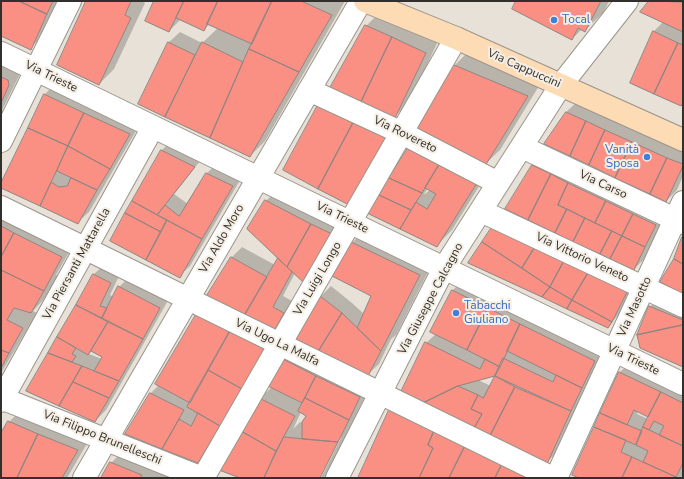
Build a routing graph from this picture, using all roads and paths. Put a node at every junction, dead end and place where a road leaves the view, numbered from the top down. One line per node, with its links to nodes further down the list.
1 (70, 1): 7 (street)
2 (361, 1): 9 (street, Via Aldo Moro)
3 (365, 1): 5 (street, Via Cappuccini)
4 (627, 1): 8 (street, Via Giuseppe Calcagno)
5 (456, 38): 8 (street, Via Cappuccini); 11 (street, Via Luigi Longo)
6 (1, 53): 7 (street, Via Trieste)
7 (36, 70): 10 (street, Via Trieste); 13 (street)
8 (561, 85): 12 (street, Via Cappuccini); 14 (street, Via Giuseppe Calcagno)
9 (310, 90): 11 (street, Via Rovereto); 15 (street, Via Aldo Moro)
10 (153, 127): 15 (street, Via Trieste); 21 (street, Via Piersanti Mattarella)
11 (402, 133): 16 (street, Via Rovereto); 20 (street, Via Luigi Longo)
12 (683, 140)
13 (1, 141)
14 (522, 147): 16 (street, Via Giuseppe Calcagno); 19 (street, Via Carso)
15 (258, 178): 20 (street, Via Trieste); 24 (street, Via Aldo Moro)
16 (498, 184): 18 (street, Via Giuseppe Calcagno)
17 (1, 207): 21 (street, Via Ugo La Malfa)
18 (481, 211): 22 (street, Via Giuseppe Calcagno); 23 (street, Via Vittorio Veneto)
19 (680, 215): 23 (street, Via Masotto)
20 (350, 222): 22 (street, Via Trieste); 26 (street, Via Luigi Longo)
21 (86, 249): 24 (street, Via Ugo La Malfa); 30 (street, Via Piersanti Mattarella)
22 (444, 268): 27 (street, Via Trieste); 29 (street, Via Giuseppe Calcagno)
23 (644, 287): 25 (street, Via Vittorio Veneto); 27 (street, Via Masotto)
24 (188, 299): 26 (street, Via Ugo La Malfa); 31 (street, Via Aldo Moro)
25 (683, 306)
26 (280, 344): 29 (street, Via Ugo La Malfa); 33 (street, Via Luigi Longo)
27 (614, 351): 28 (street, Via Trieste); 36 (street, Via Masotto)
28 (683, 384)
29 (380, 393): 34 (street, Via Giuseppe Calcagno); 35 (street, Via Ugo La Malfa)
30 (1, 399): 31 (street, Via Filippo Brunelleschi)
31 (106, 440): 32 (street, Via Aldo Moro); 33 (street, Via Filippo Brunelleschi)
32 (84, 478)
33 (203, 478)
34 (337, 478)
35 (553, 478)
36 (556, 478)

